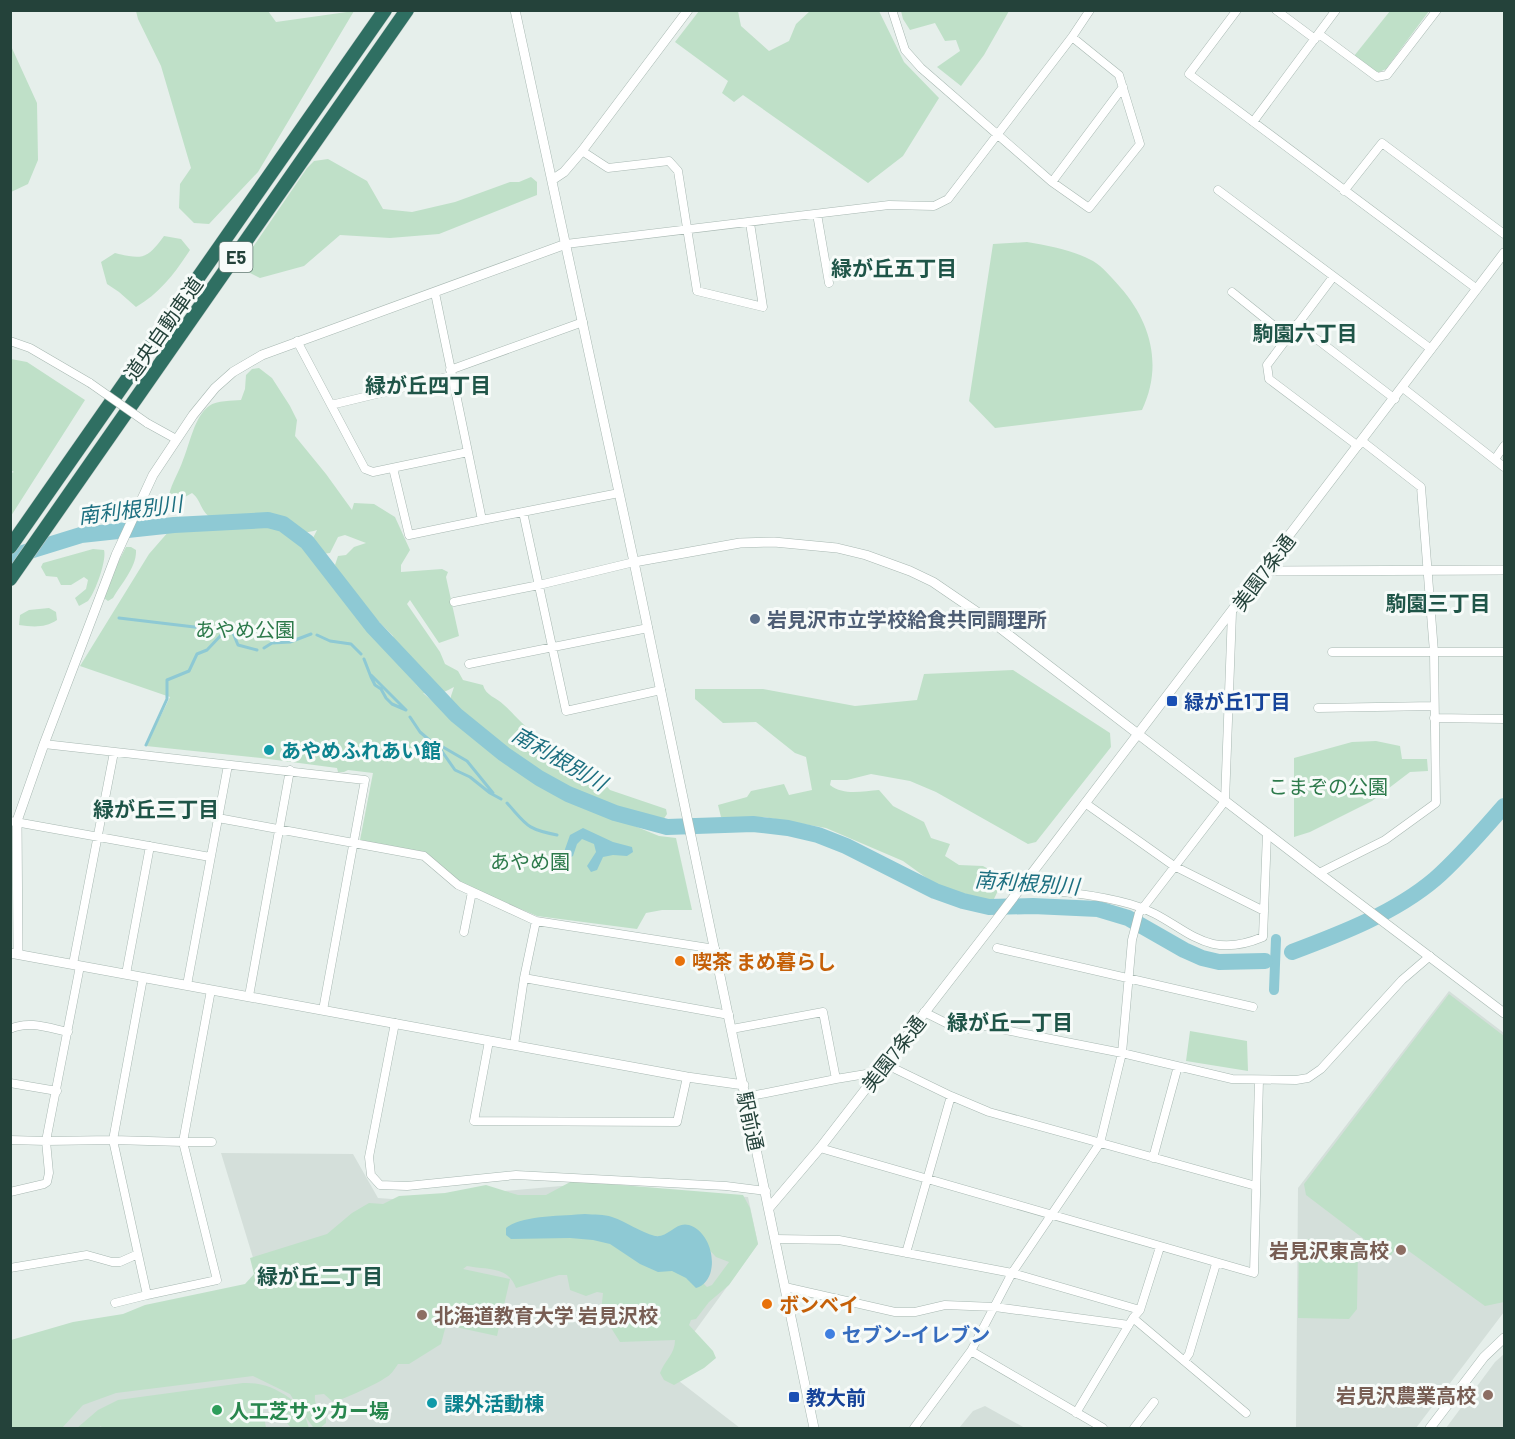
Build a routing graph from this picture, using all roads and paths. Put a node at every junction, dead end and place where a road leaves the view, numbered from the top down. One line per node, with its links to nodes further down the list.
1 (385, 10): 54 (highway, 道央自動車道 / E5)
2 (407, 10): 59 (highway, 道央自動車道 / E5)
3 (515, 10): 19 (street, 駅前通)
4 (688, 10): 18 (street)
5 (892, 10): 17 (street)
6 (1077, 10): 12 (street)
7 (1090, 10): 12 (street)
8 (1237, 10): 16 (street)
9 (1276, 10): 13 (street)
10 (1336, 10): 13 (street)
11 (1437, 10): 13 (street)
12 (1081, 22): 14 (street)
13 (1317, 36): 16 (street)
14 (1072, 37): 15 (street); 17 (street)
15 (1123, 87): 20 (street); 20 (street)
16 (1253, 122): 22 (street)
17 (998, 135): 20 (street); 23 (street)
18 (582, 151): 19 (street); 25 (street)
19 (552, 180): 27 (street, 駅前通)
20 (1052, 182)
21 (1218, 190): 29 (street)
22 (1344, 191): 26 (street); 31 (street)
23 (818, 214): 24 (street); 30 (street)
24 (750, 223): 25 (street); 25 (street)
25 (687, 231): 27 (street)
26 (1504, 234)
27 (566, 244): 33 (street); 34 (street, 駅前通)
28 (1504, 253): 31 (street, 美園7条通)
29 (1333, 277): 35 (street); 39 (street)
30 (829, 284)
31 (1477, 289): 39 (street, 美園7条通)
32 (1233, 292): 36 (street)
33 (435, 293): 38 (street); 40 (street)
34 (583, 322): 40 (street); 51 (street, 駅前通)
35 (1298, 324): 36 (street); 42 (street)
36 (1288, 337): 45 (street)
37 (10, 341): 44 (street, bridge)
38 (297, 341): 43 (street); 44 (street)
39 (1431, 349): 41 (street, 美園7条通)
40 (451, 373): 43 (street); 47 (street)
41 (1402, 388): 42 (street, 美園7条通); 48 (street)
42 (1395, 399): 45 (street, 美園7条通)
43 (331, 405): 50 (street)
44 (176, 439): 75 (street)
45 (1360, 444): 56 (street, 美園7条通); 57 (street)
46 (1504, 446): 48 (street)
47 (468, 452): 50 (street); 53 (street)
48 (1495, 459): 49 (street)
49 (1504, 466)
50 (393, 468): 53 (street)
51 (619, 493): 52 (street); 55 (street, 駅前通)
52 (523, 512): 53 (street); 60 (street)
53 (482, 520)
54 (10, 548)
55 (634, 562): 60 (street); 63 (street, 駅前通); 74 (street)
56 (1264, 570): 57 (street); 62 (street, 美園7条通)
57 (1426, 570): 58 (street); 66 (street)
58 (1504, 570)
59 (10, 579)
60 (539, 585): 61 (street); 64 (street)
61 (454, 602)
62 (1232, 612): 74 (street, 美園7条通); 79 (street)
63 (648, 628): 64 (street); 69 (street, 駅前通)
64 (553, 649): 68 (street); 69 (street)
65 (1332, 652): 66 (street)
66 (1434, 652): 67 (street); 70 (street)
67 (1504, 652)
68 (469, 664)
69 (661, 690): 98 (street, 駅前通)
70 (1434, 706): 71 (street); 72 (street)
71 (1318, 708)
72 (1434, 718): 73 (street); 90 (street)
73 (1504, 719)
74 (1138, 734): 79 (street); 80 (street, 美園7条通)
75 (44, 744): 76 (street); 82 (street)
76 (114, 752): 77 (street); 85 (street)
77 (228, 765): 78 (street); 81 (street)
78 (290, 770): 83 (street); 86 (street)
79 (1225, 801): 84 (street); 89 (street)
80 (1085, 803): 89 (street); 92 (street, 美園7条通)
81 (218, 818): 83 (street); 88 (street)
82 (14, 821): 85 (street); 99 (street)
83 (279, 830): 86 (street); 108 (street)
84 (1267, 833): 90 (street); 94 (street)
85 (97, 836): 87 (street); 101 (street)
86 (355, 844): 91 (street); 110 (street)
87 (150, 846): 88 (street); 102 (street)
88 (210, 857): 106 (street)
89 (1174, 866): 93 (street); 94 (street)
90 (1319, 873): 100 (street)
91 (472, 892): 95 (street); 96 (street)
92 (1017, 892): 93 (street); 111 (street, 美園7条通)
93 (1141, 910): 94 (street); 105 (street)
94 (1264, 911)
95 (536, 921): 98 (street); 104 (street)
96 (464, 932)
97 (997, 948): 105 (street)
98 (715, 949): 113 (street, 駅前通)
99 (14, 953): 101 (street)
100 (1430, 956): 112 (street); 126 (street)
101 (76, 965): 102 (street); 117 (street)
102 (126, 974): 103 (street)
103 (143, 978): 106 (street); 133 (street)
104 (524, 978): 113 (street); 119 (street)
105 (1128, 978): 109 (street); 120 (street)
106 (188, 985): 107 (street)
107 (210, 990): 108 (street); 135 (street)
108 (249, 996): 110 (street)
109 (1253, 1007)
110 (323, 1010): 114 (street)
111 (924, 1012): 120 (street); 121 (street, 美園7条通)
112 (1504, 1013)
113 (729, 1015): 116 (street, 駅前通)
114 (395, 1023): 118 (street); 142 (street)
115 (10, 1029): 117 (street)
116 (732, 1029): 125 (street); 128 (street, 駅前通)
117 (68, 1032): 129 (street)
118 (489, 1041): 119 (street); 124 (street)
119 (514, 1045): 124 (street)
120 (1122, 1053): 122 (street); 137 (street)
121 (885, 1064): 123 (street, 美園7条通); 130 (street)
122 (1178, 1066): 126 (street); 139 (street)
123 (878, 1072): 125 (street); 138 (street, 美園7条通)
124 (687, 1077): 128 (street)
125 (836, 1078): 131 (street)
126 (1259, 1080): 141 (street)
127 (10, 1083): 129 (street)
128 (744, 1085): 131 (street, 駅前通)
129 (57, 1091): 134 (street)
130 (951, 1096): 137 (street); 140 (street)
131 (746, 1097): 142 (street, 駅前通)
132 (10, 1140): 134 (street)
133 (113, 1140): 134 (street); 135 (street); 149 (street)
134 (46, 1141): 143 (street)
135 (183, 1142): 136 (street); 154 (street)
136 (212, 1142)
137 (1100, 1143): 139 (street); 145 (street)
138 (820, 1148): 140 (street); 144 (street, 美園7条通)
139 (1153, 1158): 141 (street)
140 (927, 1178): 145 (street); 148 (street)
141 (1256, 1186): 150 (street)
142 (766, 1191): 144 (street, 駅前通)
143 (10, 1192)
144 (769, 1208): 146 (street, 駅前通)
145 (1052, 1215): 147 (street); 152 (street)
146 (775, 1239): 148 (street); 153 (street, 駅前通)
147 (1160, 1247): 150 (street); 157 (street)
148 (906, 1253): 152 (street)
149 (138, 1254): 151 (street); 154 (street)
150 (1216, 1264): 161 (street)
151 (10, 1268)
152 (1012, 1273): 156 (street); 157 (street)
153 (785, 1287): 156 (street); 165 (street, 駅前通)
154 (147, 1295): 155 (street)
155 (115, 1303)
156 (994, 1307): 158 (street); 160 (street)
157 (1140, 1310): 158 (street)
158 (1131, 1322): 161 (street); 163 (street)
159 (1504, 1338): 169 (street)
160 (971, 1351): 163 (street); 166 (street)
161 (1184, 1361): 164 (street)
162 (1154, 1402): 168 (street)
163 (1076, 1413): 167 (street)
164 (1246, 1413)
165 (814, 1428)
166 (914, 1428)
167 (1103, 1428)
168 (1134, 1428)
169 (1430, 1428)

